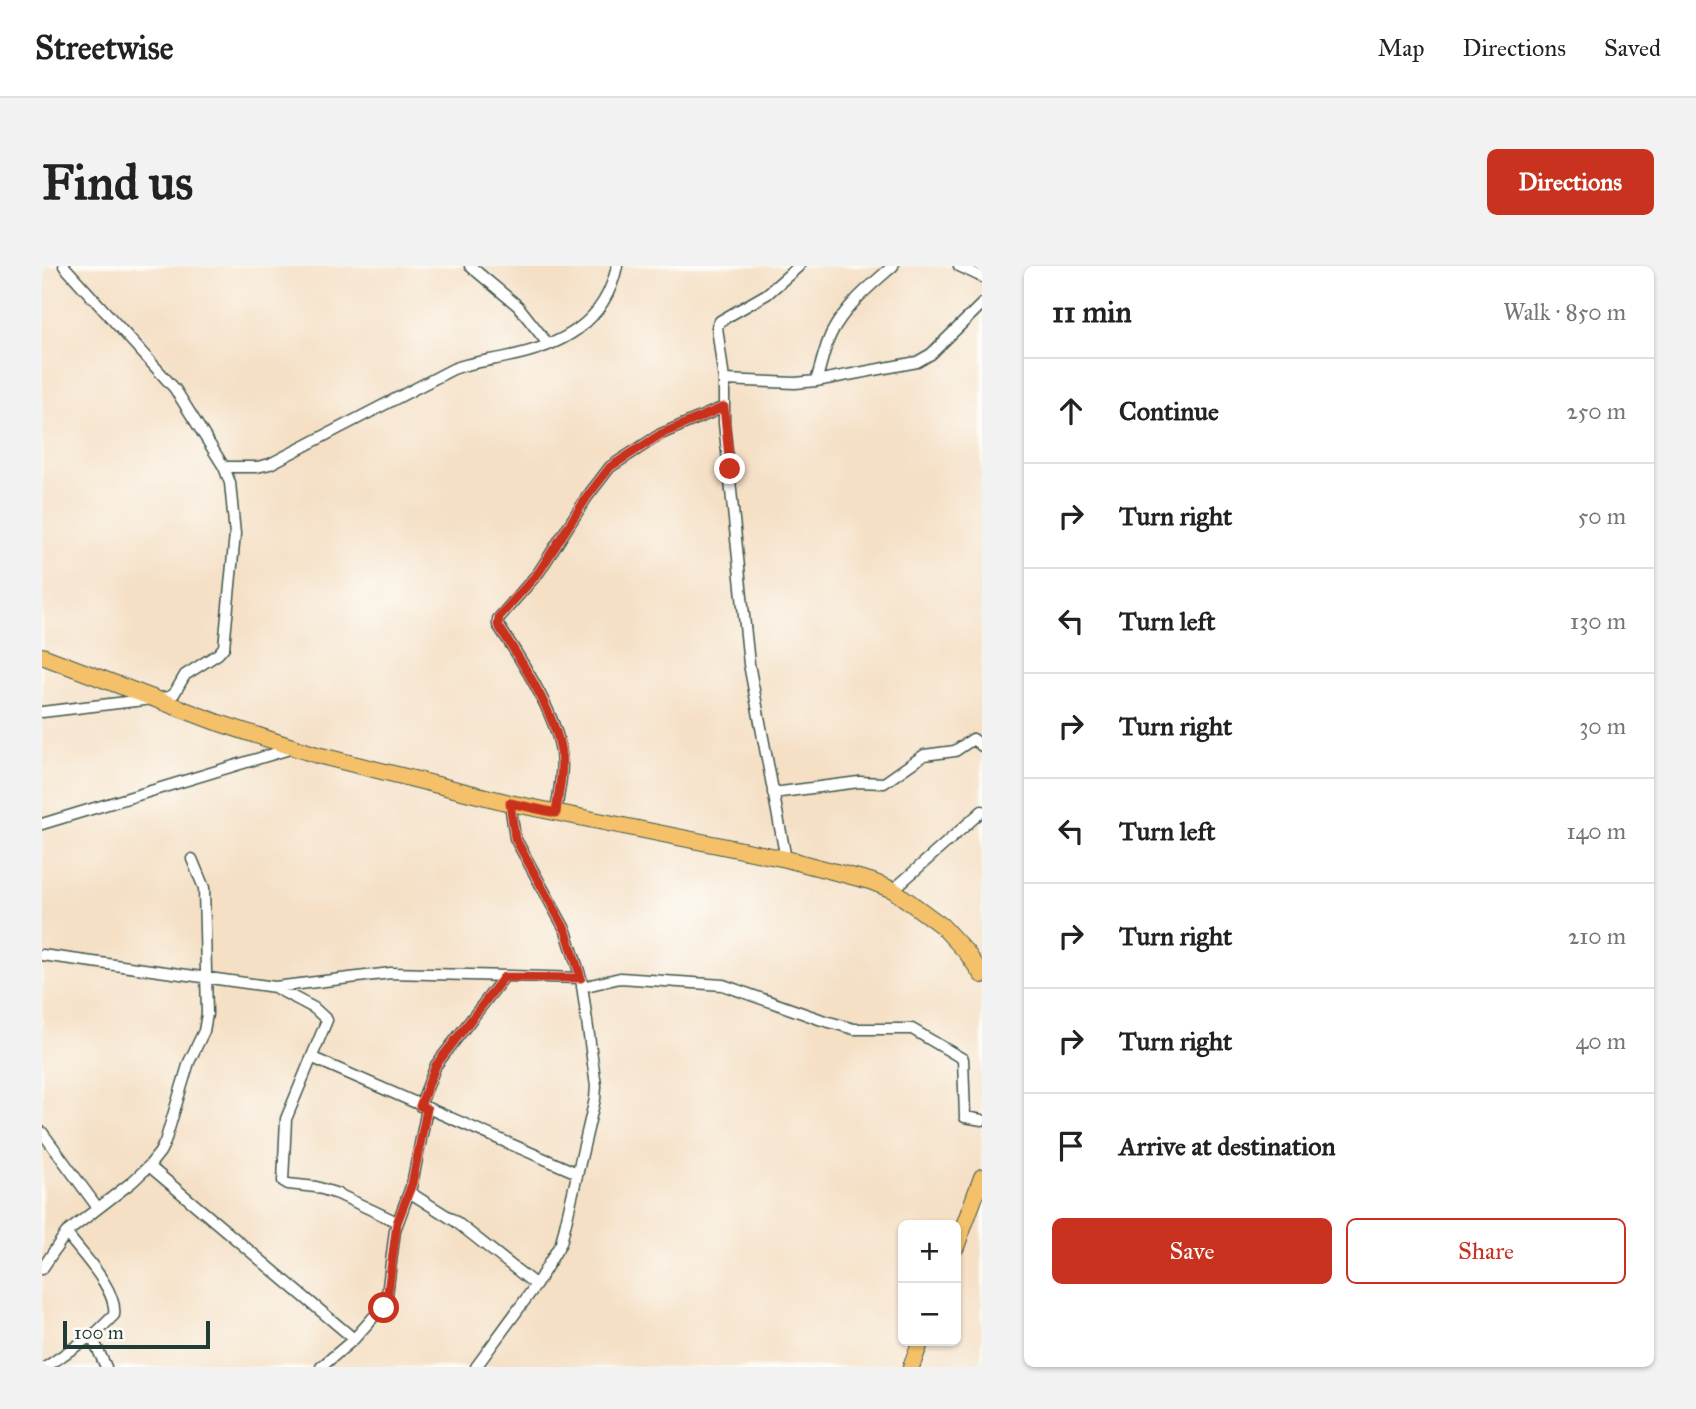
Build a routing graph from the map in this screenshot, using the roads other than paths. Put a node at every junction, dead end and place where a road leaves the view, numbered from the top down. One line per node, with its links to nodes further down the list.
1 (64, 266): 13 (street)
2 (470, 266): 9 (street)
3 (617, 266): 9 (street)
4 (799, 266): 10 (street)
5 (893, 266): 11 (street)
6 (959, 266): 7 (street)
7 (982, 276)
8 (982, 304): 11 (street)
9 (548, 344): 13 (street)
10 (724, 380): 11 (street); 12 (street)
11 (816, 381)
12 (724, 407): 19 (street); 22 (street)
13 (224, 467): 15 (street)
14 (42, 656): 15 (main road)
15 (153, 699): 16 (street); 18 (main road)
16 (42, 712)
17 (982, 746): 19 (street)
18 (293, 748): 20 (main road); 23 (street)
19 (773, 793): 25 (street)
20 (510, 803): 22 (main road); 31 (street)
21 (982, 811): 26 (street)
22 (556, 813): 25 (main road)
23 (42, 824)
24 (192, 859): 30 (street)
25 (786, 859): 26 (main road)
26 (893, 890): 28 (main road)
27 (42, 955): 30 (street)
28 (982, 975)
29 (504, 977): 31 (street); 32 (street); 34 (street)
30 (205, 978): 32 (street); 37 (street)
31 (581, 982): 35 (street); 38 (street)
32 (275, 987): 33 (street)
33 (313, 1058): 34 (street); 42 (street)
34 (423, 1107): 38 (street); 40 (street)
35 (982, 1120)
36 (42, 1132): 41 (street)
37 (149, 1166): 41 (street); 48 (street)
38 (577, 1173): 46 (street)
39 (982, 1177): 44 (main road)
40 (409, 1192): 42 (street); 46 (street)
41 (98, 1208): 43 (street)
42 (397, 1223): 48 (street)
43 (66, 1233): 45 (street); 47 (street)
44 (961, 1234)
45 (42, 1269)
46 (536, 1285): 53 (street)
47 (91, 1335): 50 (street); 51 (street)
48 (354, 1339): 52 (street)
49 (919, 1346): 54 (main road)
50 (46, 1367)
51 (106, 1367)
52 (321, 1367)
53 (476, 1367)
54 (911, 1367)

